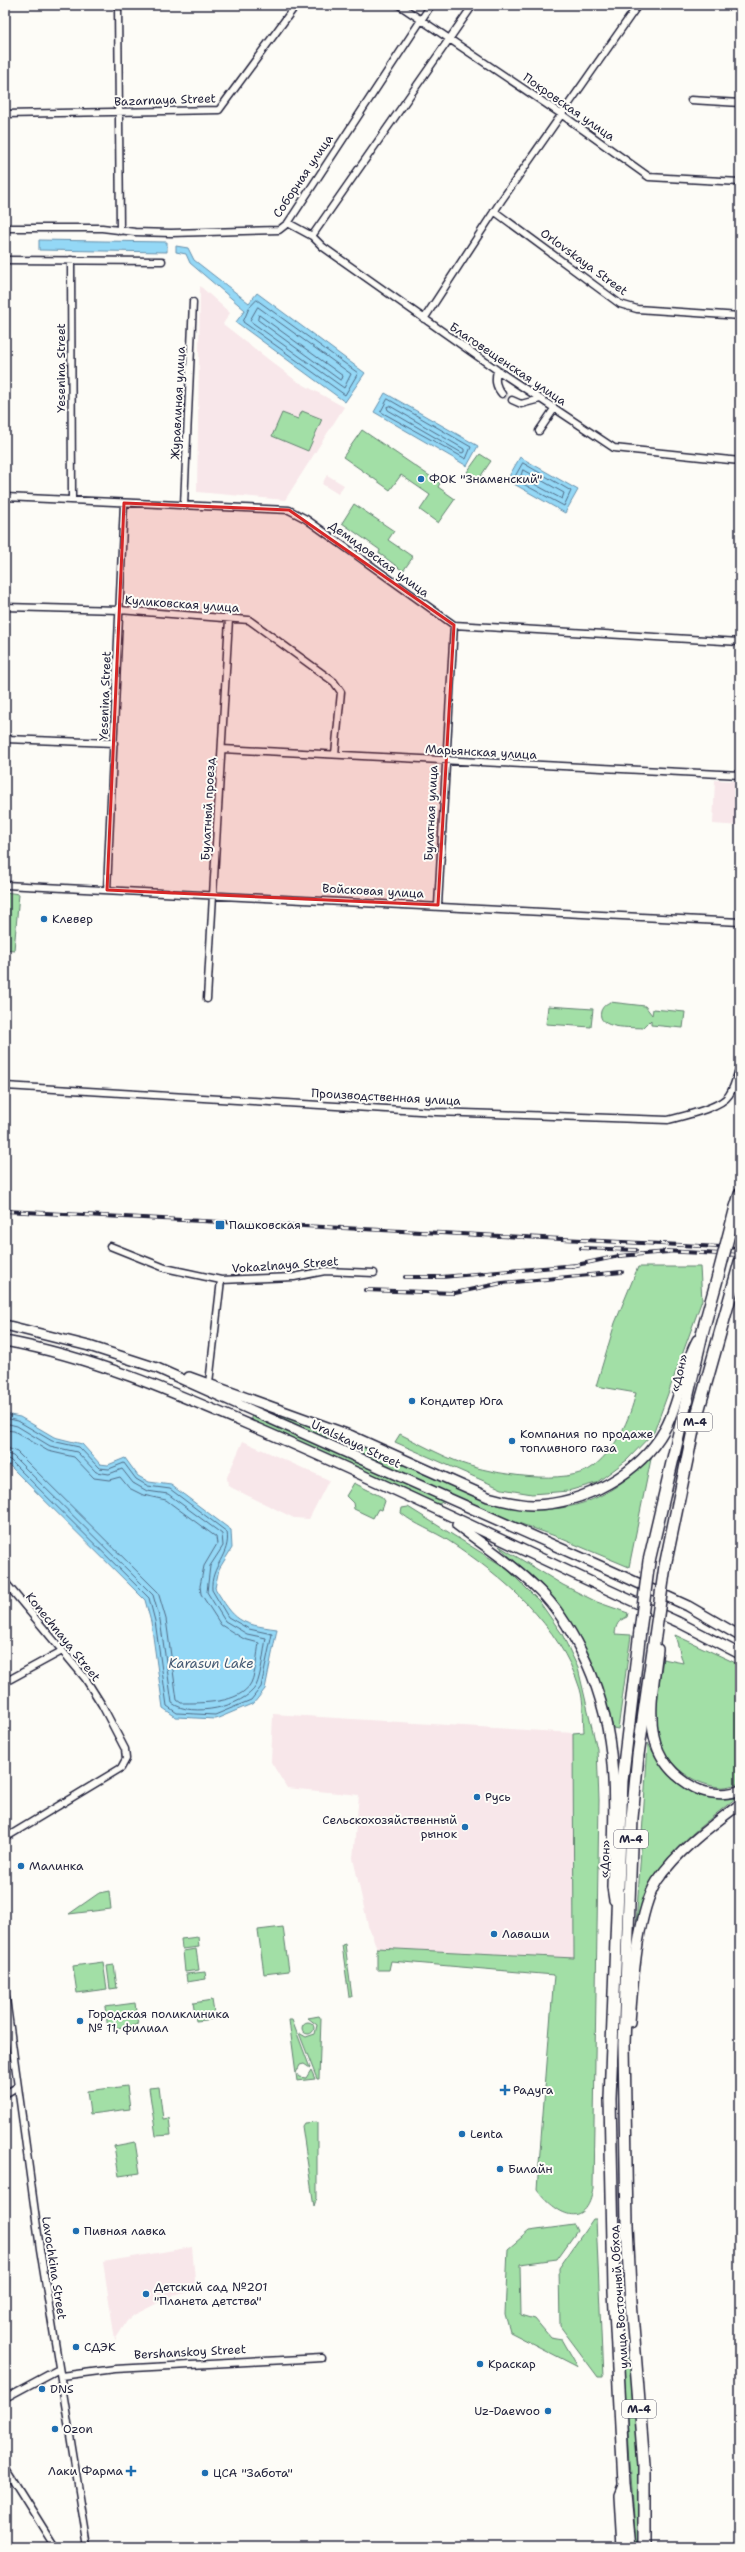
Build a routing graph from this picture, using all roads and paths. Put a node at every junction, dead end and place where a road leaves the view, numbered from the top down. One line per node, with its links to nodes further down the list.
1 (118, 5): 11 (street)
2 (296, 5): 11 (street, Bazarnaya Street)
3 (399, 5): 7 (street, Покровская улица)
4 (431, 5): 7 (street, Соборная улица)
5 (473, 5): 8 (street)
6 (638, 5): 13 (street)
7 (420, 20): 8 (street, Покровская улица); 16 (street, Соборная улица)
8 (450, 37): 13 (street, Покровская улица); 19 (street)
9 (691, 100): 10 (street)
10 (740, 103)
11 (119, 113): 12 (street, Bazarnaya Street); 18 (street)
12 (5, 114)
13 (561, 114): 14 (street, Покровская улица); 15 (street)
14 (740, 182)
15 (494, 211): 24 (street, Orlovskaya Street); 25 (street)
16 (288, 222): 18 (street, Соборная улица); 19 (street, Благовещенская улица)
17 (5, 228): 18 (street, Соборная улица)
18 (120, 231)
19 (312, 236): 25 (street, Благовещенская улица)
20 (5, 260): 21 (street)
21 (71, 260): 22 (street); 34 (street, Yesenina Street)
22 (162, 261)
23 (193, 302): 36 (street, Журавлиная улица)
24 (740, 316)
25 (424, 319): 26 (street, Благовещенская улица)
26 (497, 370): 27 (street); 28 (street, Благовещенская улица)
27 (502, 394)
28 (540, 399): 29 (street); 30 (street, Благовещенская улица)
29 (512, 400)
30 (554, 408): 31 (street); 32 (street, Благовещенская улица)
31 (539, 431)
32 (740, 461)
33 (5, 497): 34 (street, Демидовская улица)
34 (72, 500): 35 (street, Демидовская улица)
35 (124, 503): 36 (street, Демидовская улица); 38 (street, Yesenina Street)
36 (184, 505): 40 (street, Демидовская улица)
37 (5, 607): 38 (street, Куликовская улица)
38 (119, 610): 39 (street, Куликовская улица); 43 (street, Yesenina Street)
39 (229, 619): 44 (street, Булатный проезд); 45 (street, Куликовская улица)
40 (454, 625): 41 (street); 46 (street, Булатная улица)
41 (740, 642)
42 (5, 739): 43 (street)
43 (114, 743): 49 (street, Yesenina Street)
44 (222, 749): 45 (street, Марьянская улица); 50 (street, Булатный проезд)
45 (335, 754): 46 (street, Марьянская улица)
46 (445, 761): 47 (street, Марьянская улица); 51 (street, Булатная улица)
47 (740, 775)
48 (5, 885): 49 (street, Войсковая улица)
49 (107, 890): 50 (street, Войсковая улица)
50 (214, 895): 51 (street, Войсковая улица); 53 (street, Булатный проезд)
51 (438, 905): 52 (street, Войсковая улица)
52 (740, 922)
53 (207, 999)
54 (740, 1065): 55 (street, Производственная улица)
55 (5, 1086)
56 (740, 1194): 62 (highway, «Дон» / М-4, bridge)
57 (110, 1246): 60 (street, Vokazlnaya Street)
58 (740, 1262): 69 (highway, М-4, bridge)
59 (374, 1273): 60 (street, Vokazlnaya Street)
60 (221, 1280): 65 (street, Vokazlnaya Street)
61 (5, 1325): 64 (main road, Uralskaya Street)
62 (703, 1330): 65 (main road); 77 (highway, «Дон» / М-4, bridge)
63 (5, 1341): 67 (main road)
64 (157, 1368): 65 (main road); 66 (main road, Uralskaya Street)
65 (209, 1383)
66 (451, 1501): 67 (main road); 70 (main road, Uralskaya Street)
67 (442, 1513): 72 (main road); 77 (main road)
68 (5, 1582): 71 (street, Konechnaya Street)
69 (655, 1636): 74 (main road); 79 (highway, «Дон» / М-4)
70 (740, 1636)
71 (62, 1651): 73 (street); 76 (street, Konechnaya Street)
72 (740, 1654)
73 (5, 1682)
74 (740, 1790)
75 (740, 1804): 79 (main road)
76 (5, 1838)
77 (616, 1911): 80 (highway, «Дон» / М-4)
78 (5, 1991): 81 (street, Lavochkina Street)
79 (624, 2044): 89 (highway, улица Восточный Обход / М-4)
80 (611, 2065): 88 (highway, улица Восточный Обход / М-4)
81 (17, 2087): 82 (street); 84 (street, Lavochkina Street)
82 (5, 2094)
83 (322, 2358): 85 (street, Bershanskoy Street)
84 (59, 2369): 85 (street, Lavochkina Street); 86 (street)
85 (61, 2376): 91 (street, Lavochkina Street)
86 (5, 2398)
87 (5, 2467): 90 (street)
88 (624, 2484): 92 (main road); 93 (highway, улица Восточный Обход / М-4)
89 (644, 2530): 94 (highway, улица Восточный Обход / М-4); 95 (street)
90 (55, 2547)
91 (88, 2547)
92 (622, 2547)
93 (630, 2547)
94 (644, 2547)
95 (649, 2547)

